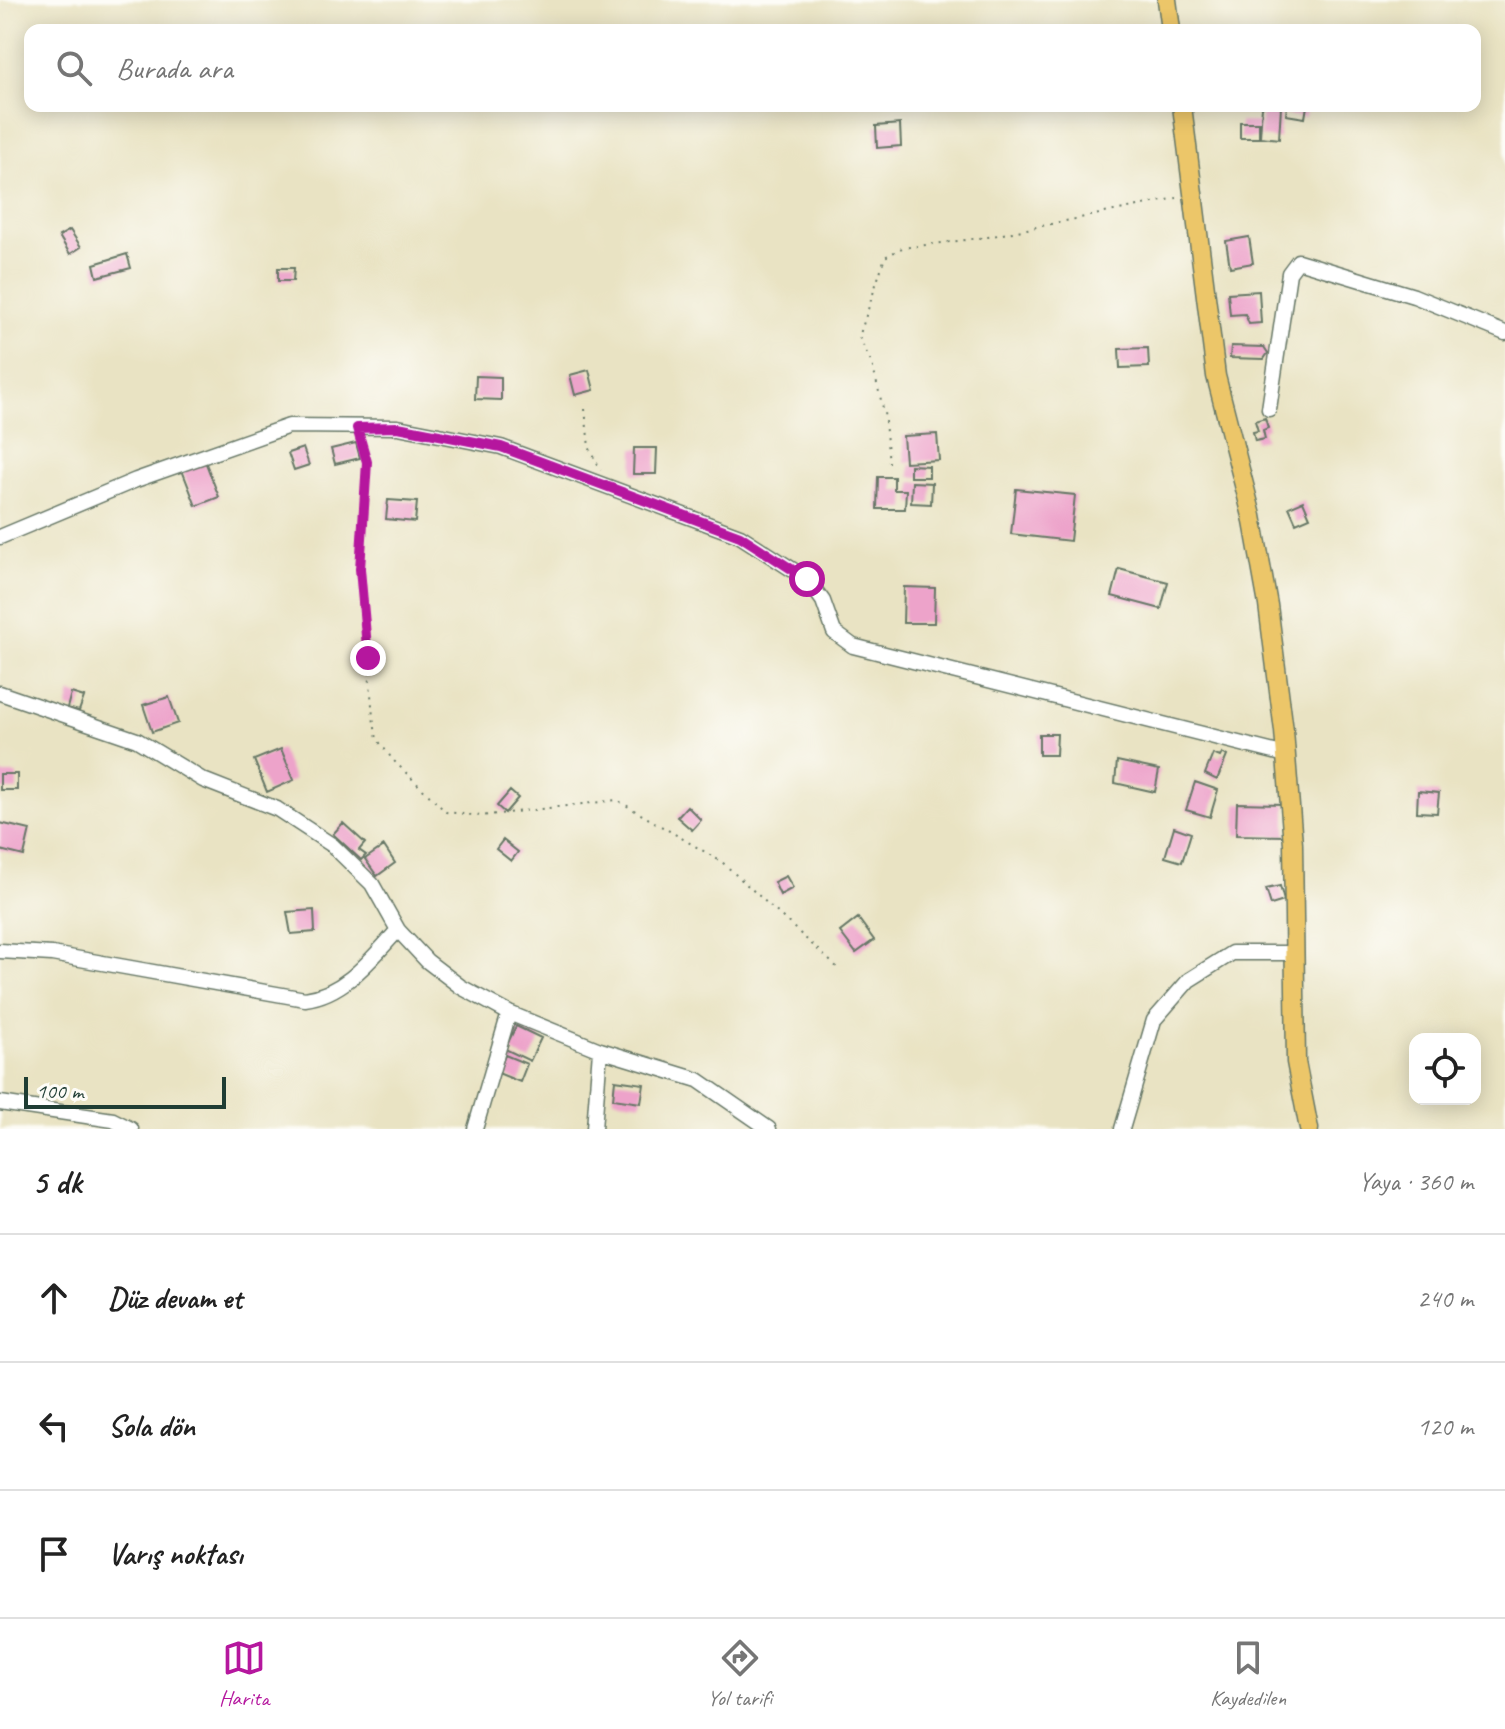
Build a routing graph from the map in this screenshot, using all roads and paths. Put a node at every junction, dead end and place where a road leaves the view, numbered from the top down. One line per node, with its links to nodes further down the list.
1 (1167, 0): 2 (main road)
2 (1170, 24)
3 (1183, 112): 4 (main road)
4 (1194, 195): 9 (path); 13 (main road)
5 (1505, 333): 7 (street)
6 (585, 409): 10 (path)
7 (1269, 409)
8 (357, 428): 11 (street); 13 (street); 17 (path)
9 (889, 463)
10 (610, 476)
11 (0, 537)
12 (0, 693): 14 (street)
13 (1286, 755): 16 (main road)
14 (398, 930): 15 (street); 18 (street)
15 (0, 951)
16 (1294, 953): 25 (street); 26 (main road)
17 (840, 970)
18 (509, 1013): 19 (street); 22 (street)
19 (600, 1050): 23 (street); 24 (street)
20 (0, 1103): 21 (street)
21 (131, 1129)
22 (475, 1129)
23 (594, 1129)
24 (769, 1129)
25 (1122, 1129)
26 (1309, 1129)

